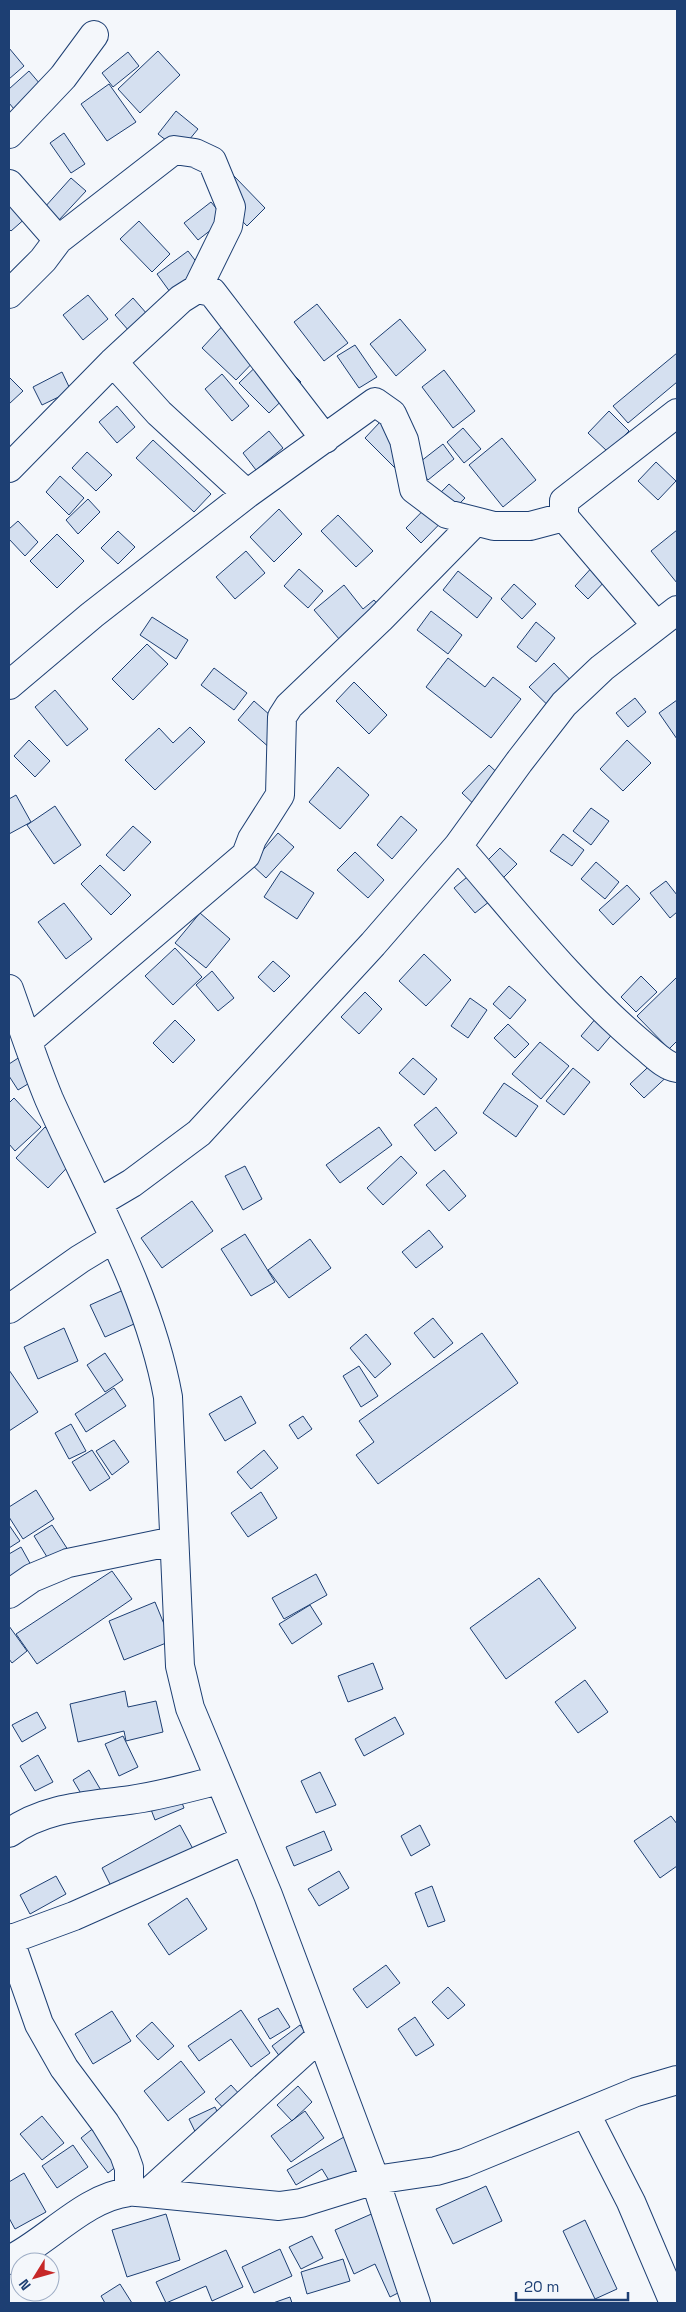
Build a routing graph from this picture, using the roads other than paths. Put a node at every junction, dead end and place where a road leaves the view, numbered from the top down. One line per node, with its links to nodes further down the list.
1 (94, 35): 2 (street)
2 (9, 134)
3 (9, 184): 4 (street)
4 (58, 240): 5 (street); 6 (street)
5 (197, 289): 7 (street); 9 (street)
6 (9, 294)
7 (113, 362): 10 (street); 11 (street)
8 (677, 413): 12 (street)
9 (325, 439): 11 (street); 13 (street)
10 (13, 457)
11 (247, 494): 15 (street)
12 (564, 517): 13 (street); 14 (street)
13 (475, 522): 18 (street)
14 (667, 618): 16 (street)
15 (9, 685)
16 (458, 846): 19 (street); 20 (street)
17 (9, 989): 18 (street)
18 (28, 1041): 20 (street)
19 (677, 1068)
20 (98, 1203): 21 (street)
21 (113, 1239): 22 (street); 23 (street)
22 (9, 1309)
23 (174, 1541): 24 (street); 25 (street)
24 (9, 1594)
25 (220, 1780): 26 (street); 27 (street)
26 (9, 1833)
27 (245, 1840): 28 (street); 29 (street)
28 (9, 1939): 33 (street)
29 (321, 2036): 32 (street); 33 (street)
30 (677, 2080): 31 (street)
31 (586, 2114): 32 (street); 36 (street)
32 (375, 2180): 33 (street); 35 (street)
33 (139, 2192): 34 (street)
34 (9, 2260)
35 (416, 2303)
36 (674, 2303)

